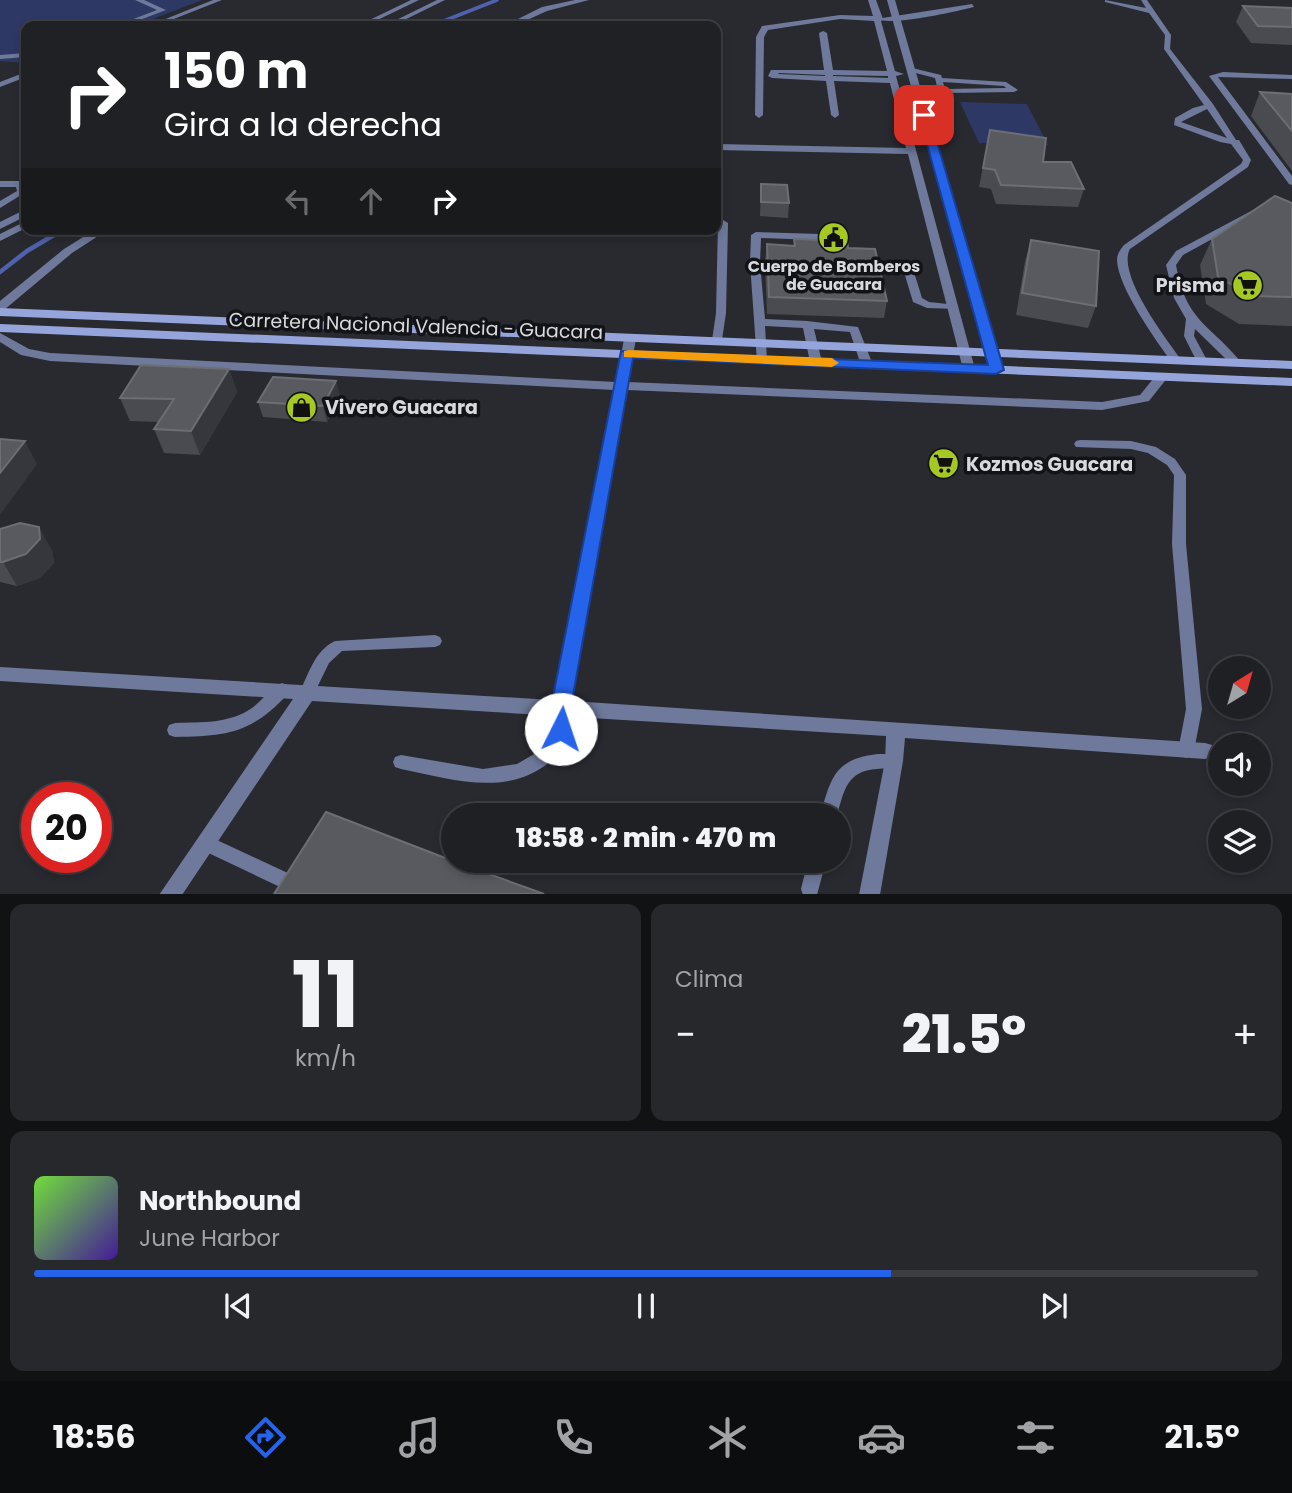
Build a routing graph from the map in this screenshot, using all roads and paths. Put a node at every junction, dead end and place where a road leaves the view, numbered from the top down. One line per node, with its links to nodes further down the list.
1 (138, 0): 15 (lane)
2 (219, 0): 16 (lane)
3 (416, 0): 17 (lane)
4 (442, 0): 18 (lane)
5 (452, 0): 19 (lane)
6 (585, 0): 20 (street)
7 (872, 0): 13 (street)
8 (891, 0): 14 (street)
9 (1144, 0): 12 (lane)
10 (1107, 1): 12 (lane)
11 (972, 6): 14 (lane)
12 (1151, 11): 32 (lane)
13 (879, 19): 14 (lane); 27 (street); 33 (street)
14 (898, 19): 24 (street)
15 (132, 21)
16 (164, 21)
17 (371, 21)
18 (398, 21)
19 (409, 21)
20 (519, 21)
21 (823, 33): 25 (street)
22 (21, 55): 23 (lane)
23 (0, 57)
24 (911, 71): 27 (street); 29 (lane); 36 (street)
25 (829, 75): 25 (street); 27 (street); 34 (street)
26 (21, 76): 30 (lane)
27 (893, 77): 35 (street)
28 (1292, 77): 40 (lane)
29 (939, 80): 31 (lane); 31 (lane)
30 (0, 85)
31 (942, 91): 36 (lane)
32 (1210, 106): 37 (lane); 37 (lane)
33 (759, 115)
34 (835, 115)
35 (909, 134): 36 (lane); 39 (street)
36 (930, 135): 70 (street)
37 (1236, 142): 72 (lane)
38 (721, 146): 39 (street)
39 (913, 151): 57 (street)
40 (1292, 182)
41 (0, 184): 42 (lane)
42 (21, 185)
43 (21, 193): 44 (lane)
44 (0, 205)
45 (1258, 210): 59 (lane)
46 (21, 215): 49 (lane)
47 (757, 222): 52 (lane)
48 (723, 223): 64 (lane)
49 (0, 226)
50 (21, 227): 53 (lane)
51 (94, 235): 56 (street)
52 (756, 235): 54 (lane); 60 (lane)
53 (0, 238)
54 (829, 251)
55 (909, 272): 57 (lane)
56 (6, 297): 58 (street)
57 (953, 307): 69 (street)
58 (0, 310): 67 (main road, Carretera Nacional Valencia - Guacara)
59 (1190, 321): 74 (lane); 75 (lane)
60 (760, 322): 61 (lane); 65 (lane)
61 (807, 324): 66 (lane); 68 (lane)
62 (0, 328): 67 (main road, Carretera Nacional Valencia - Guacara)
63 (0, 337): 82 (street)
64 (717, 340): 65 (main road, Carretera Nacional Valencia - Guacara); 67 (main road, Carretera Nacional Valencia - Guacara)
65 (760, 342): 66 (main road, Carretera Nacional Valencia - Guacara); 71 (lane)
66 (811, 345): 68 (main road, Carretera Nacional Valencia - Guacara); 73 (lane)
67 (628, 346): 71 (main road, Carretera Nacional Valencia - Guacara); 82 (street)
68 (862, 347): 69 (main road, Carretera Nacional Valencia - Guacara); 76 (lane)
69 (964, 351): 70 (main road, Carretera Nacional Valencia - Guacara); 78 (street)
70 (991, 352): 72 (main road, Carretera Nacional Valencia - Guacara); 79 (street)
71 (761, 360): 73 (main road, Carretera Nacional Valencia - Guacara)
72 (1177, 361): 74 (main road, Carretera Nacional Valencia - Guacara)
73 (816, 362): 76 (main road, Carretera Nacional Valencia - Guacara)
74 (1202, 362): 75 (main road, Carretera Nacional Valencia - Guacara)
75 (1236, 363): 77 (main road, Carretera Nacional Valencia - Guacara)
76 (867, 365): 78 (main road, Carretera Nacional Valencia - Guacara)
77 (1292, 365)
78 (969, 369): 79 (main road, Carretera Nacional Valencia - Guacara)
79 (996, 370): 80 (main road, Carretera Nacional Valencia - Guacara)
80 (1163, 377): 81 (main road, Carretera Nacional Valencia - Guacara); 82 (street)
81 (1292, 382)
82 (619, 386): 88 (street)
83 (1080, 444): 91 (lane)
84 (435, 641): 87 (lane)
85 (0, 674): 86 (street)
86 (282, 690): 87 (street); 90 (lane)
87 (307, 693): 88 (street); 95 (street)
88 (561, 707): 89 (street); 93 (lane)
89 (896, 729): 91 (street); 92 (street)
90 (175, 730)
91 (1196, 751)
92 (894, 761): 94 (lane); 100 (street)
93 (401, 762)
94 (832, 803)
95 (206, 843): 97 (lane); 99 (street)
96 (814, 873): 98 (lane)
97 (286, 881)
98 (810, 889)
99 (169, 894)
100 (869, 894)

